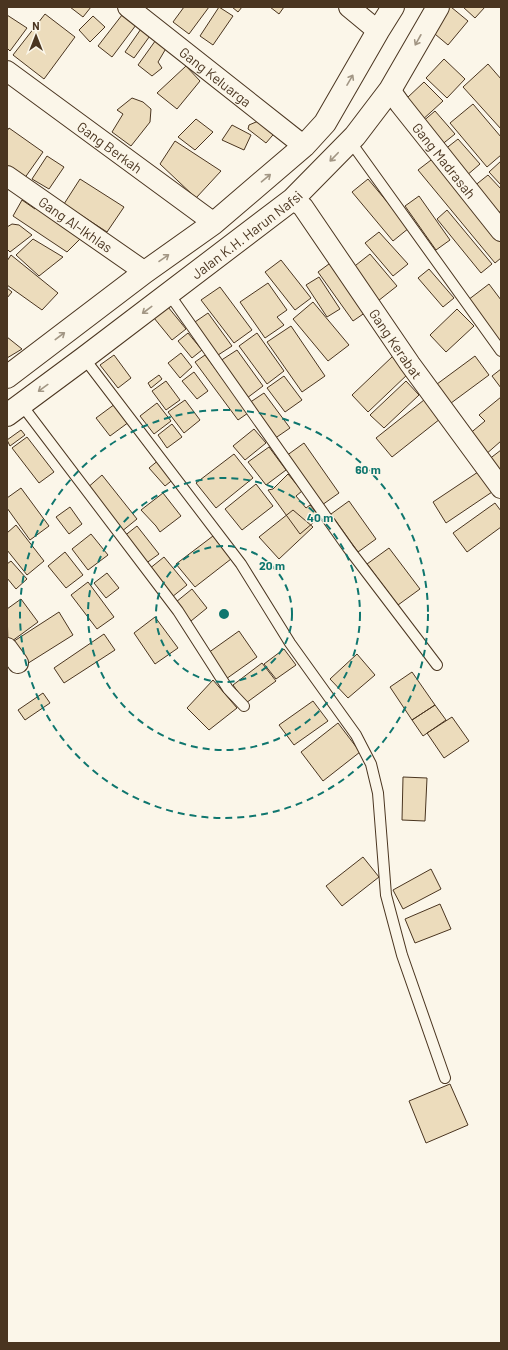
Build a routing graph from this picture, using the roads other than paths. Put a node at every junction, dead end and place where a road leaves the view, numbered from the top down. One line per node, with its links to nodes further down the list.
1 (128, 7): 9 (street, Gang Keluarga)
2 (349, 7): 5 (street)
3 (393, 7): 5 (main road, Jalan K.H. Harun Nafsi)
4 (438, 7): 7 (main road, Jalan K.H. Harun Nafsi, one-way to 7)
5 (378, 31): 9 (main road, Jalan K.H. Harun Nafsi, one-way to 5)
6 (7, 71): 12 (street, Gang Berkah)
7 (390, 90): 8 (main road, Jalan K.H. Harun Nafsi); 13 (street, Gang Madrasah)
8 (350, 141): 11 (main road, Jalan K.H. Harun Nafsi, one-way to 11); 16 (lane)
9 (304, 146): 12 (main road, Jalan K.H. Harun Nafsi, one-way to 9)
10 (7, 176): 14 (street, Gang Al-Ikhlas)
11 (293, 199): 15 (main road, Jalan K.H. Harun Nafsi); 20 (street, Gang Kerabat)
12 (214, 223): 14 (main road, Jalan K.H. Harun Nafsi, one-way to 12)
13 (501, 231)
14 (144, 272): 18 (main road, Jalan K.H. Harun Nafsi, one-way to 14)
15 (169, 294): 17 (main road, Jalan K.H. Harun Nafsi, one-way to 17); 21 (lane)
16 (501, 351)
17 (84, 358): 19 (main road, Jalan K.H. Harun Nafsi, one-way to 19); 23 (lane)
18 (7, 377)
19 (14, 409): 22 (lane)
20 (501, 488)
21 (437, 664)
22 (244, 706)
23 (445, 1078)

